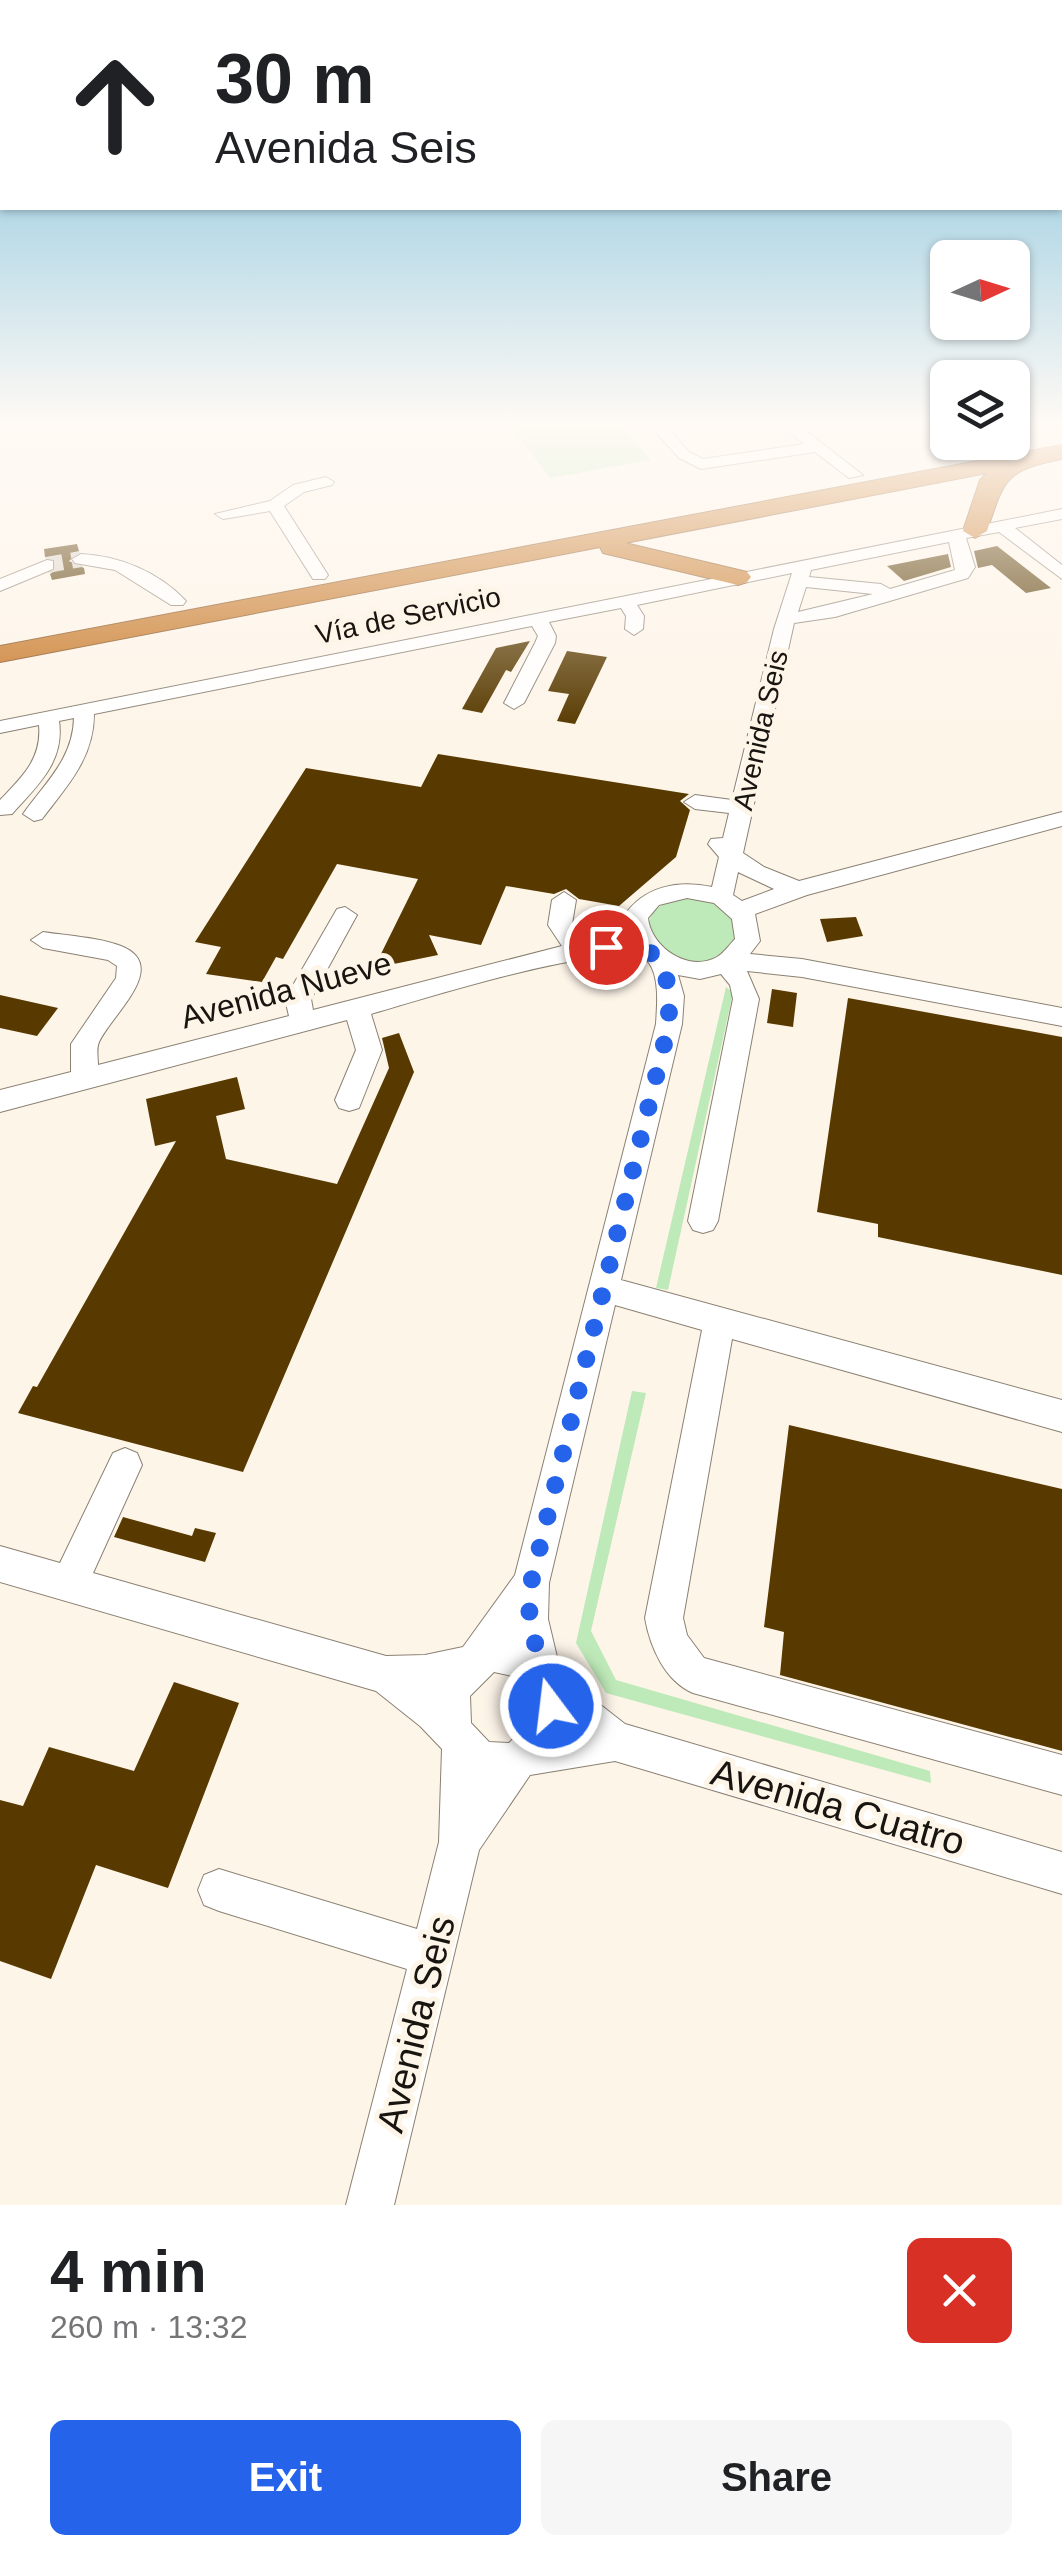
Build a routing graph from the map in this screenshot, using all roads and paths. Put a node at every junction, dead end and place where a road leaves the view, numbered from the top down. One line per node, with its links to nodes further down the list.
1 (287, 524): 15 (street)
2 (616, 524): 12 (highway)
3 (684, 524): 8 (highway)
4 (970, 524): 7 (highway)
5 (1013, 524): 6 (street, Vía de Servicio)
6 (1002, 526): 7 (street, Vía de Servicio); 14 (street)
7 (966, 532): 10 (street, Vía de Servicio); 17 (street)
8 (573, 545): 12 (highway); 16 (highway)
9 (81, 558): 20 (street)
10 (826, 561): 13 (street, Vía de Servicio); 17 (street)
11 (48, 565): 18 (street)
12 (376, 573): 15 (highway); 25 (highway)
13 (801, 573): 16 (street, Vía de Servicio); 17 (street); 22 (street, Avenida Seis)
14 (1062, 574)
15 (318, 575): 20 (highway)
16 (738, 577): 19 (street, Vía de Servicio); 31 (street, Avenida Seis)
17 (924, 585): 22 (street)
18 (0, 586)
19 (625, 600): 21 (street, Vía de Servicio); 23 (street)
20 (177, 602): 24 (highway)
21 (536, 617): 26 (street); 27 (street, Vía de Servicio)
22 (786, 619): 31 (street, Avenida Seis)
23 (634, 629)
24 (0, 635)
25 (0, 654)
26 (514, 703)
27 (84, 710): 28 (street, Vía de Servicio); 33 (street)
28 (48, 717): 29 (street, Vía de Servicio); 32 (street)
29 (0, 726)
30 (696, 802): 31 (street)
31 (734, 807): 35 (street, Avenida Seis)
32 (4, 810)
33 (34, 814)
34 (1062, 819): 36 (street)
35 (724, 849): 36 (street); 38 (street, Avenida Seis)
36 (799, 890): 38 (street)
37 (564, 900): 42 (street)
38 (729, 907): 40 (street); 44 (street); 45 (street)
39 (344, 915): 48 (street)
40 (636, 920): 42 (street, Avenida Nueve); 43 (street)
41 (43, 940): 50 (street)
42 (584, 948): 43 (street, Avenida Nueve); 46 (street, Avenida Nueve)
43 (652, 954): 44 (street); 49 (street)
44 (723, 963): 45 (street); 49 (street); 53 (street)
45 (802, 968): 47 (street)
46 (356, 1008): 48 (street, Avenida Nueve); 51 (street)
47 (1062, 1017)
48 (302, 1022): 50 (street, Avenida Nueve)
49 (669, 1024): 54 (street)
50 (85, 1079): 52 (street, Avenida Nueve)
51 (349, 1100)
52 (0, 1101)
53 (704, 1221)
54 (601, 1288): 55 (street); 59 (street)
55 (720, 1320): 56 (street); 67 (street)
56 (1062, 1416)
57 (126, 1465): 60 (street)
58 (0, 1564): 60 (street)
59 (531, 1583): 61 (street); 63 (street)
60 (70, 1584): 62 (street)
61 (474, 1662): 62 (street); 63 (street); 64 (street)
62 (386, 1676): 64 (street)
63 (546, 1683): 65 (street, Avenida Cuatro); 66 (street)
64 (459, 1740): 66 (street); 68 (street)
65 (615, 1741): 66 (street, Avenida Cuatro); 69 (street, Avenida Cuatro)
66 (522, 1758): 68 (street)
67 (1062, 1775)
68 (460, 1842): 71 (street, Avenida Seis)
69 (1062, 1873)
70 (219, 1890): 71 (street)
71 (433, 1956): 72 (street, Avenida Seis)
72 (370, 2205)

